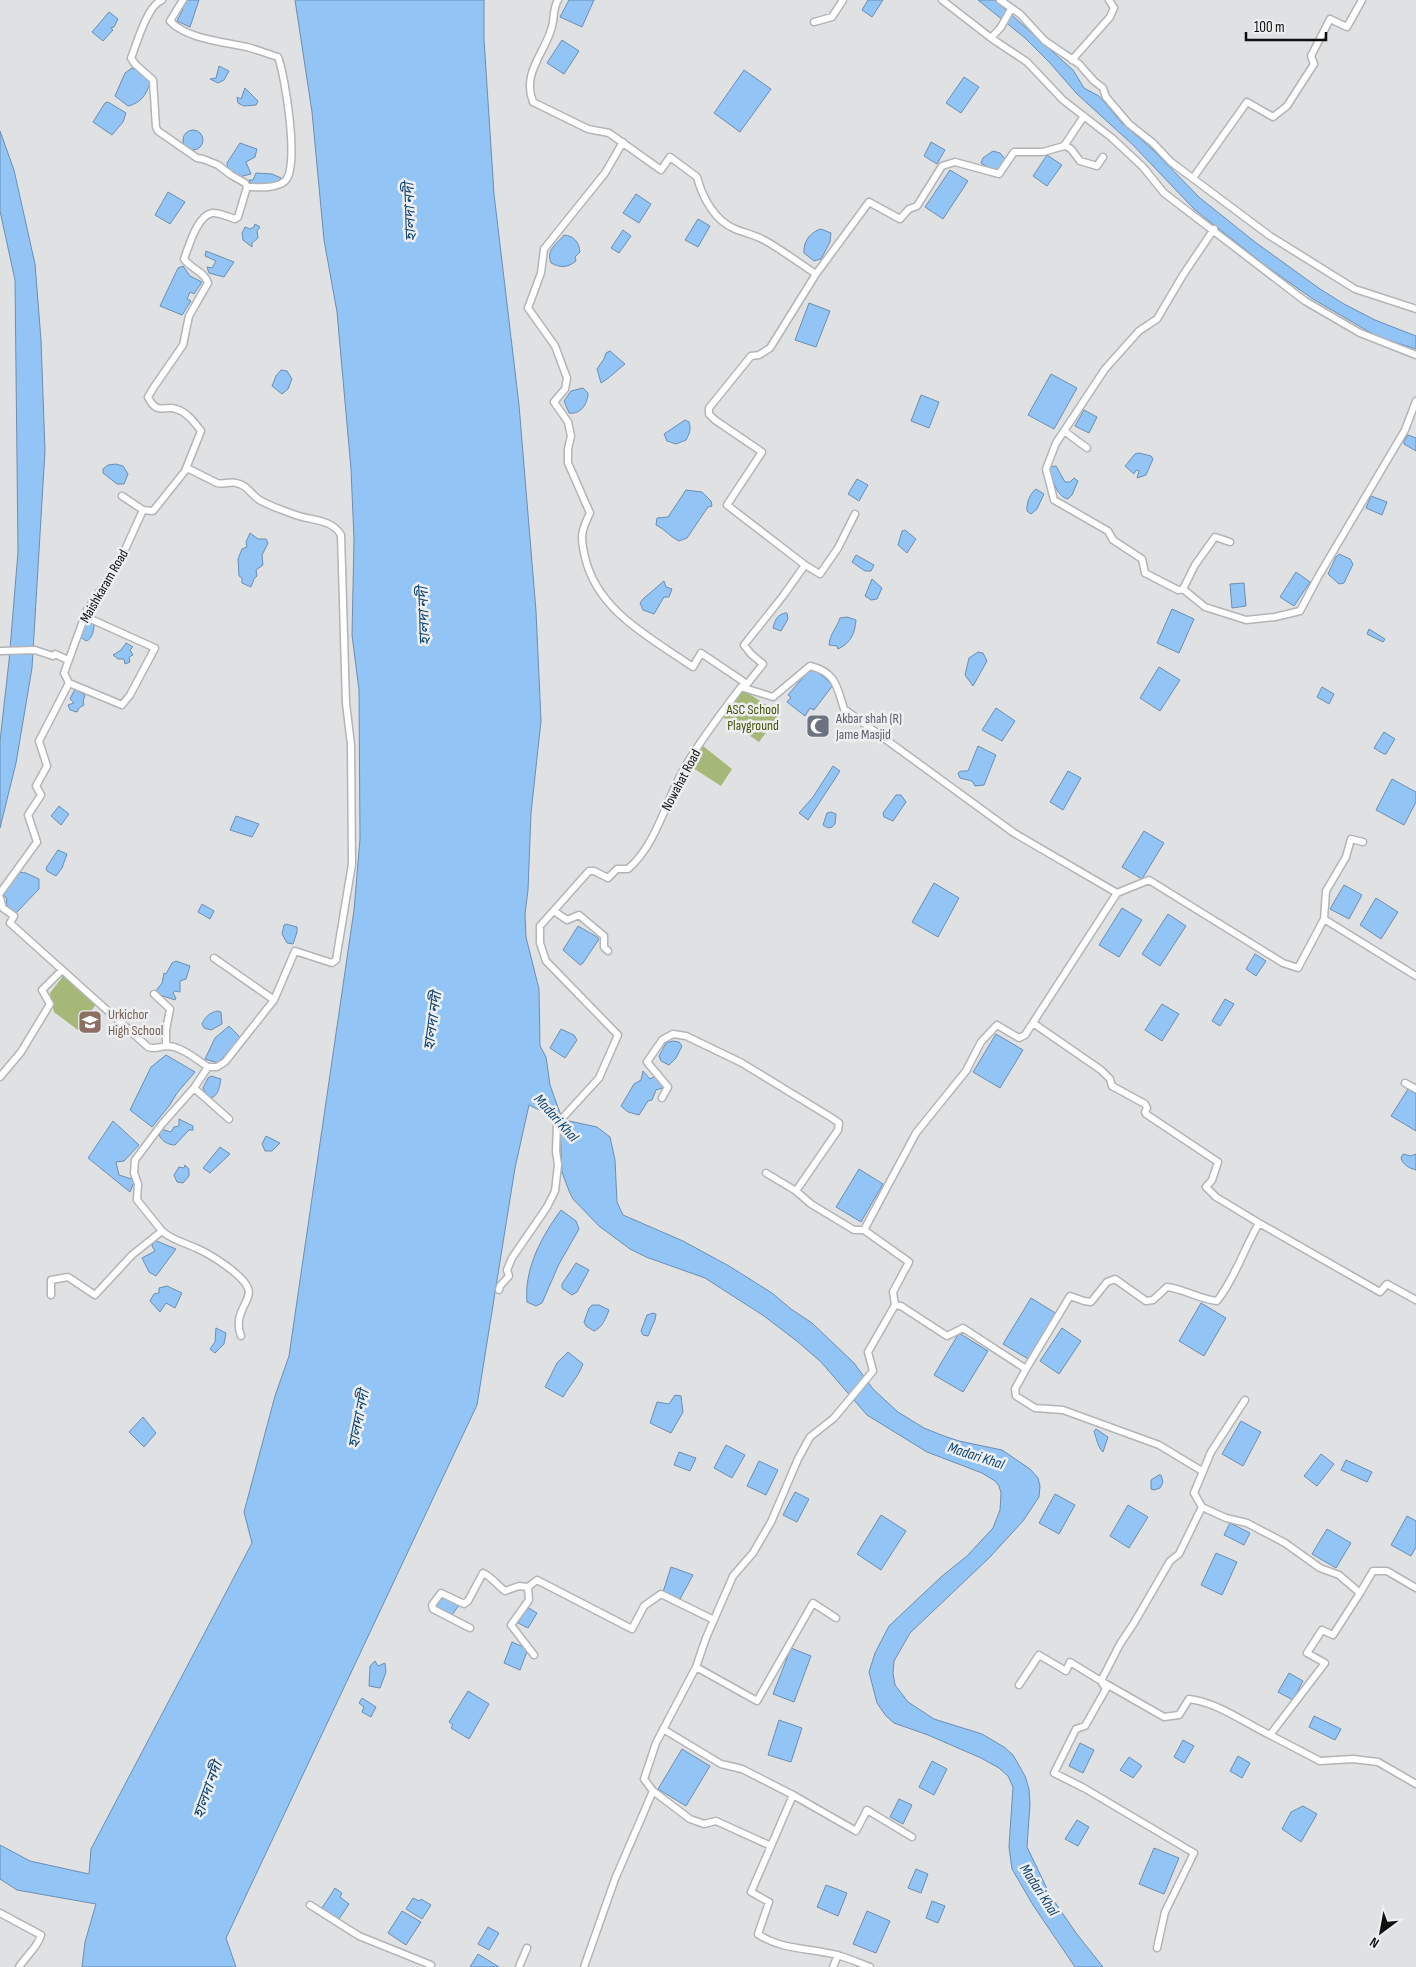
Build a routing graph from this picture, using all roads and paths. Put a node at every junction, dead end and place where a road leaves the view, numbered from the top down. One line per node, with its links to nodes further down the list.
1 (162, 0): 18 (street)
2 (183, 0): 18 (street)
3 (558, 0): 14 (street)
4 (843, 0): 10 (street)
5 (942, 0): 11 (street)
6 (1000, 0): 9 (street)
7 (1109, 0): 12 (street)
8 (1362, 0): 17 (street)
9 (1011, 10): 11 (street); 12 (street)
10 (814, 22)
11 (991, 38): 13 (street)
12 (1072, 60): 17 (street)
13 (1084, 116): 15 (street); 19 (street)
14 (623, 142): 20 (street); 37 (street)
15 (1064, 145): 16 (street); 20 (street)
16 (1103, 157)
17 (1193, 178): 21 (street)
18 (247, 187): 26 (street)
19 (1214, 230): 22 (street); 24 (street)
20 (816, 274): 31 (street)
21 (1416, 310)
22 (1416, 355)
23 (1416, 401): 32 (street)
24 (1064, 431): 25 (street); 32 (street)
25 (1087, 448)
26 (187, 468): 28 (street); 49 (street)
27 (122, 496): 28 (street)
28 (143, 510): 33 (street, Maishkaram Road)
29 (855, 514): 31 (street)
30 (1230, 542): 32 (street)
31 (805, 565): 37 (street, Nowahat Road)
32 (1183, 590)
33 (84, 616): 35 (street, Maishkaram Road); 36 (street)
34 (4, 651): 35 (street)
35 (68, 660): 36 (street, Maishkaram Road)
36 (69, 683): 39 (street, Maishkaram Road)
37 (746, 686): 40 (street); 42 (street, Nowahat Road)
38 (1363, 842): 43 (street)
39 (0, 893)
40 (1117, 893): 43 (street); 50 (street)
41 (0, 898): 46 (street)
42 (554, 911): 44 (street); 64 (street, Nowahat Road)
43 (1324, 919): 47 (street)
44 (608, 951)
45 (214, 958): 49 (street)
46 (62, 970): 51 (street); 53 (street)
47 (1416, 976)
48 (154, 994): 51 (street)
49 (274, 1000): 52 (street)
50 (1032, 1023): 61 (street); 62 (street)
51 (166, 1046): 52 (street)
52 (208, 1068): 55 (street)
53 (0, 1077)
54 (1405, 1083): 56 (street)
55 (194, 1088): 58 (street); 63 (street)
56 (1416, 1090)
57 (662, 1098): 60 (street)
58 (229, 1118)
59 (766, 1173): 60 (street)
60 (796, 1191): 62 (street)
61 (1259, 1223): 66 (street); 69 (street)
62 (864, 1230): 67 (street)
63 (162, 1231): 65 (street); 68 (street)
64 (499, 1290)
65 (51, 1295)
66 (1416, 1300)
67 (895, 1305): 69 (street); 77 (street)
68 (241, 1336)
69 (1026, 1369): 71 (street)
70 (1245, 1400): 71 (street)
71 (1202, 1471): 72 (street)
72 (1202, 1507): 75 (street); 81 (street)
73 (528, 1587): 77 (street); 78 (street); 79 (street)
74 (1416, 1588): 75 (street)
75 (1360, 1593): 84 (street)
76 (836, 1618): 80 (street)
77 (714, 1620): 80 (street)
78 (470, 1628)
79 (534, 1654)
80 (696, 1667): 83 (street)
81 (1101, 1681): 82 (street); 84 (street); 93 (street)
82 (1020, 1685)
83 (663, 1729): 86 (street); 87 (street)
84 (1270, 1735): 85 (street)
85 (1416, 1784)
86 (653, 1791): 89 (street); 98 (street)
87 (793, 1795): 88 (street); 89 (street)
88 (912, 1837)
89 (771, 1846): 94 (street)
90 (310, 1906): 96 (street)
91 (0, 1913): 95 (street)
92 (527, 1948): 97 (street)
93 (1157, 1948)
94 (838, 1955): 99 (street); 100 (street)
95 (19, 1967)
96 (430, 1967)
97 (519, 1967)
98 (584, 1967)
99 (833, 1967)
100 (870, 1967)

